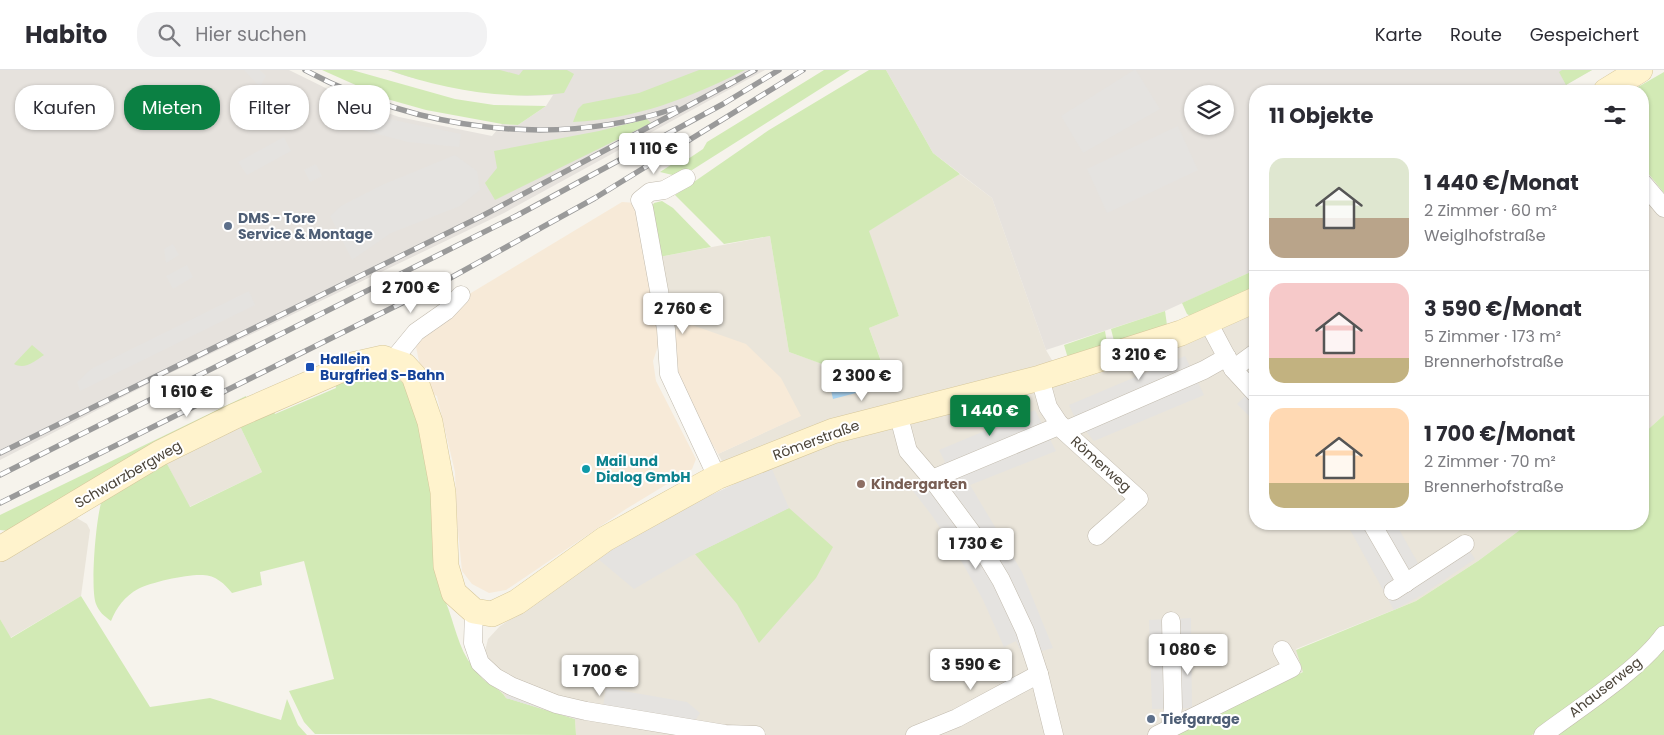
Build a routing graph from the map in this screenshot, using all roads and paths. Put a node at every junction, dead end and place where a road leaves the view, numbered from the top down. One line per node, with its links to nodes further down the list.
1 (1640, 70): 2 (street)
2 (1616, 85)
3 (686, 178): 16 (street)
4 (1649, 190): 5 (street)
5 (1664, 208)
6 (461, 295): 10 (street)
7 (1249, 303): 8 (street, Römerstraße)
8 (1208, 322): 11 (street); 12 (street, Römerstraße)
9 (1249, 355): 11 (street)
10 (393, 360): 21 (street, Schwarzbergweg); 22 (street)
11 (1230, 363): 13 (street); 15 (street)
12 (1040, 378): 14 (street, Römerstraße); 15 (street, Römerweg)
13 (1249, 386)
14 (898, 413): 16 (street, Römerstraße); 17 (street)
15 (1062, 428): 17 (street); 19 (street, Römerweg)
16 (717, 477): 22 (street, Römerstraße)
17 (932, 479): 26 (street)
18 (1375, 530): 20 (street)
19 (1097, 536)
20 (1464, 544)
21 (0, 549)
22 (474, 611): 28 (street)
23 (1171, 621): 27 (street)
24 (1664, 635): 31 (street, Ahauserweg)
25 (1282, 650): 27 (street)
26 (1040, 674): 29 (street); 30 (street)
27 (1163, 732)
28 (756, 735)
29 (915, 735)
30 (1054, 735)
31 (1543, 735)

